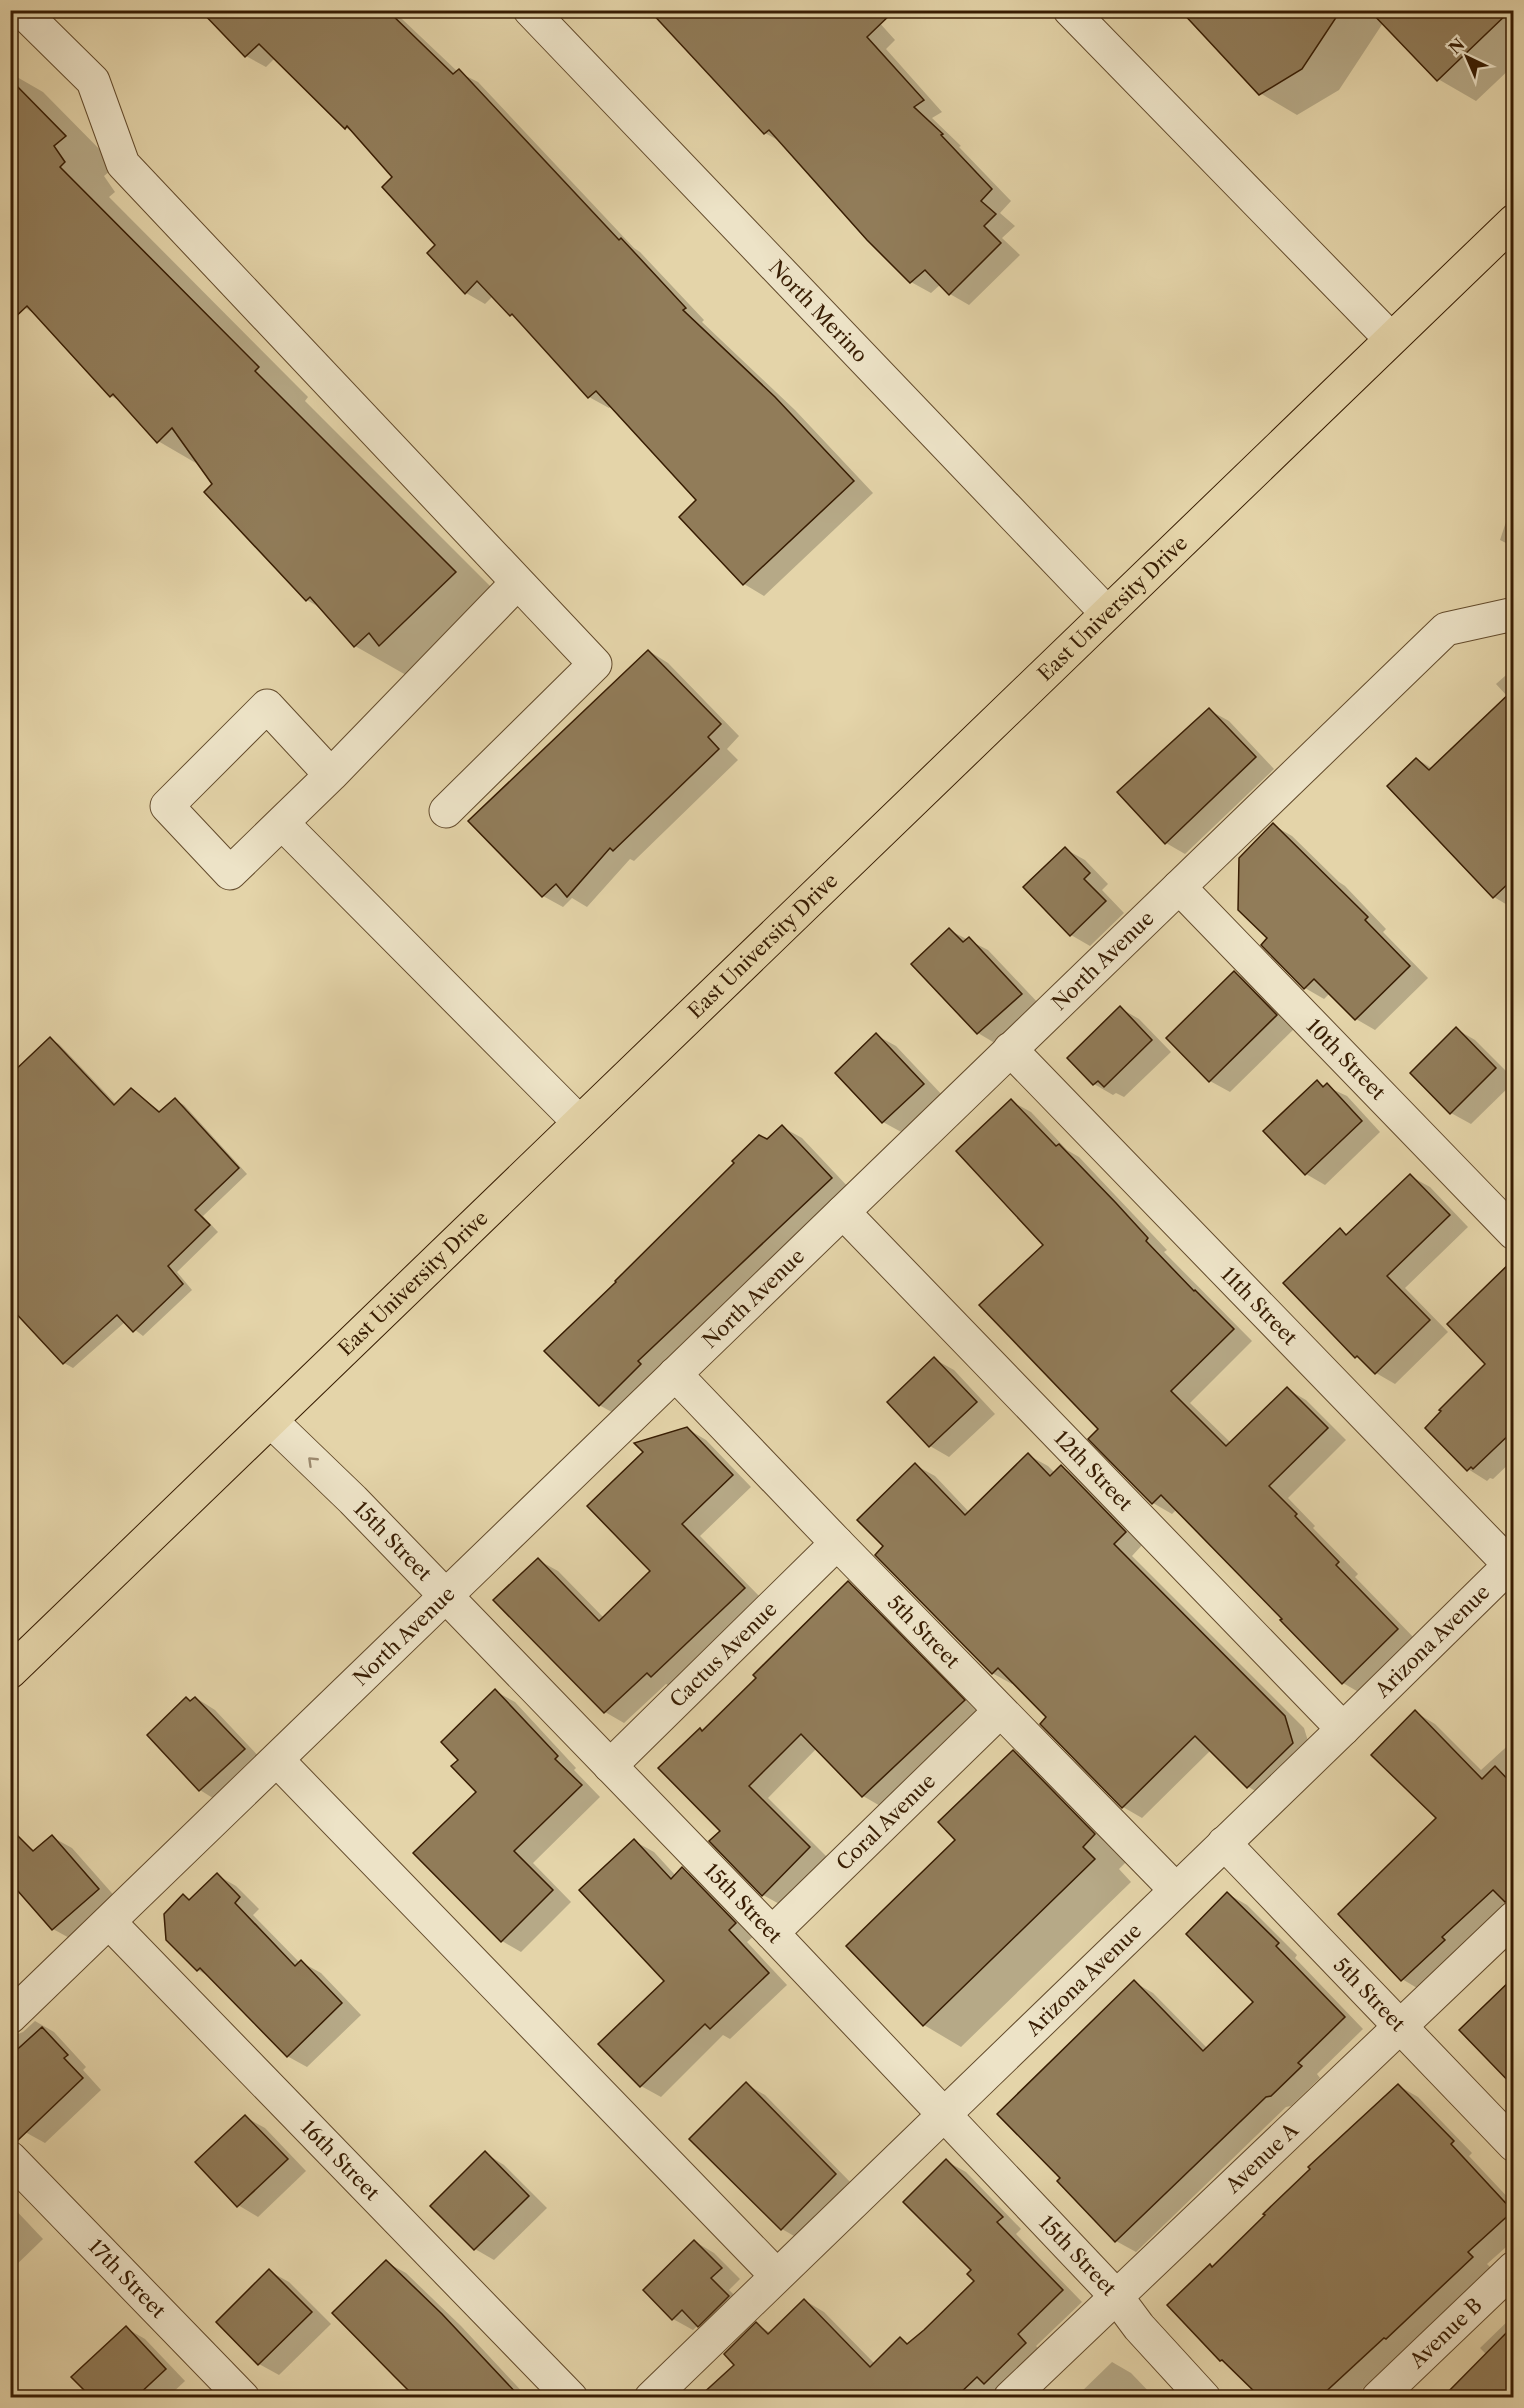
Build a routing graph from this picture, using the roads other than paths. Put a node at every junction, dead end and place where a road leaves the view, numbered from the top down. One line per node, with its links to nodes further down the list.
1 (21, 10): 6 (street)
2 (530, 10): 7 (street, North Merino)
3 (1070, 10): 5 (street)
4 (1514, 221): 5 (main road, East University Drive)
5 (1390, 338): 7 (main road, East University Drive)
6 (517, 582): 9 (street); 10 (street)
7 (1106, 612): 14 (main road, East University Drive)
8 (1514, 614): 12 (street, North Avenue)
9 (331, 775): 11 (street); 11 (street)
10 (446, 811)
11 (283, 824): 14 (street)
12 (1179, 887): 13 (street, North Avenue); 16 (street, 10th Street)
13 (1010, 1049): 15 (street, North Avenue); 20 (street, 11th Street)
14 (579, 1122): 18 (main road, East University Drive)
15 (843, 1212): 17 (street, North Avenue); 24 (street, 12th Street)
16 (1514, 1233)
17 (675, 1374): 19 (street, 5th Street); 21 (street, North Avenue)
18 (271, 1421): 21 (street, 15th Street, one-way to 18); 22 (main road, East University Drive)
19 (837, 1543): 23 (street, 5th Street); 26 (street, Cactus Avenue)
20 (1512, 1563): 24 (street, Arizona Avenue)
21 (444, 1596): 25 (street, North Avenue); 26 (street, 15th Street)
22 (10, 1672)
23 (1000, 1711): 28 (street, 5th Street); 31 (street, Coral Avenue)
24 (1343, 1729): 27 (street, Arizona Avenue)
25 (277, 1760): 30 (street, North Avenue); 38 (street)
26 (610, 1766): 31 (street, 15th Street)
27 (1224, 1843): 28 (street, Arizona Avenue); 33 (street, 5th Street)
28 (1175, 1889): 34 (street, Arizona Avenue)
29 (1514, 1918): 33 (street, Avenue A)
30 (109, 1922): 32 (street, North Avenue); 41 (street, 16th Street)
31 (772, 1933): 34 (street, 15th Street)
32 (10, 2017)
33 (1401, 2026): 35 (street, 5th Street); 39 (street, Avenue A)
34 (943, 2113): 38 (street, Arizona Avenue); 39 (street, 15th Street)
35 (1514, 2145)
36 (10, 2158): 40 (street, 17th Street)
37 (1514, 2268): 45 (street, Avenue B)
38 (776, 2275): 42 (street, Arizona Avenue)
39 (1116, 2296): 43 (street, Avenue A); 44 (street, 15th Street)
40 (243, 2397)
41 (571, 2397)
42 (651, 2397)
43 (1010, 2397)
44 (1204, 2397)
45 (1378, 2397)

